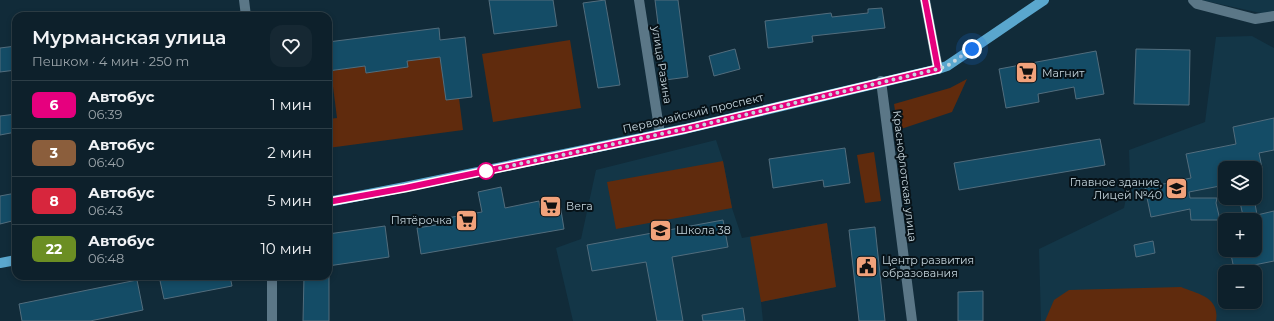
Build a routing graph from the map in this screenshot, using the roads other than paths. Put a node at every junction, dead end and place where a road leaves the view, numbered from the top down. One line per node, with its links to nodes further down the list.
1 (244, 0): 6 (street)
2 (639, 0): 10 (street, улица Разина)
3 (926, 0): 8 (street)
4 (1044, 0): 8 (main road, Первомайский проспект)
5 (1193, 0): 7 (street)
6 (246, 12)
7 (1274, 16)
8 (938, 69): 9 (main road, Первомайский проспект)
9 (881, 81): 10 (main road, Первомайский проспект); 16 (street, Краснофлотская улица)
10 (660, 134): 11 (main road, Первомайский проспект)
11 (332, 201)
12 (12, 260): 13 (main road)
13 (0, 262)
14 (272, 280): 15 (street)
15 (272, 321)
16 (912, 321)

